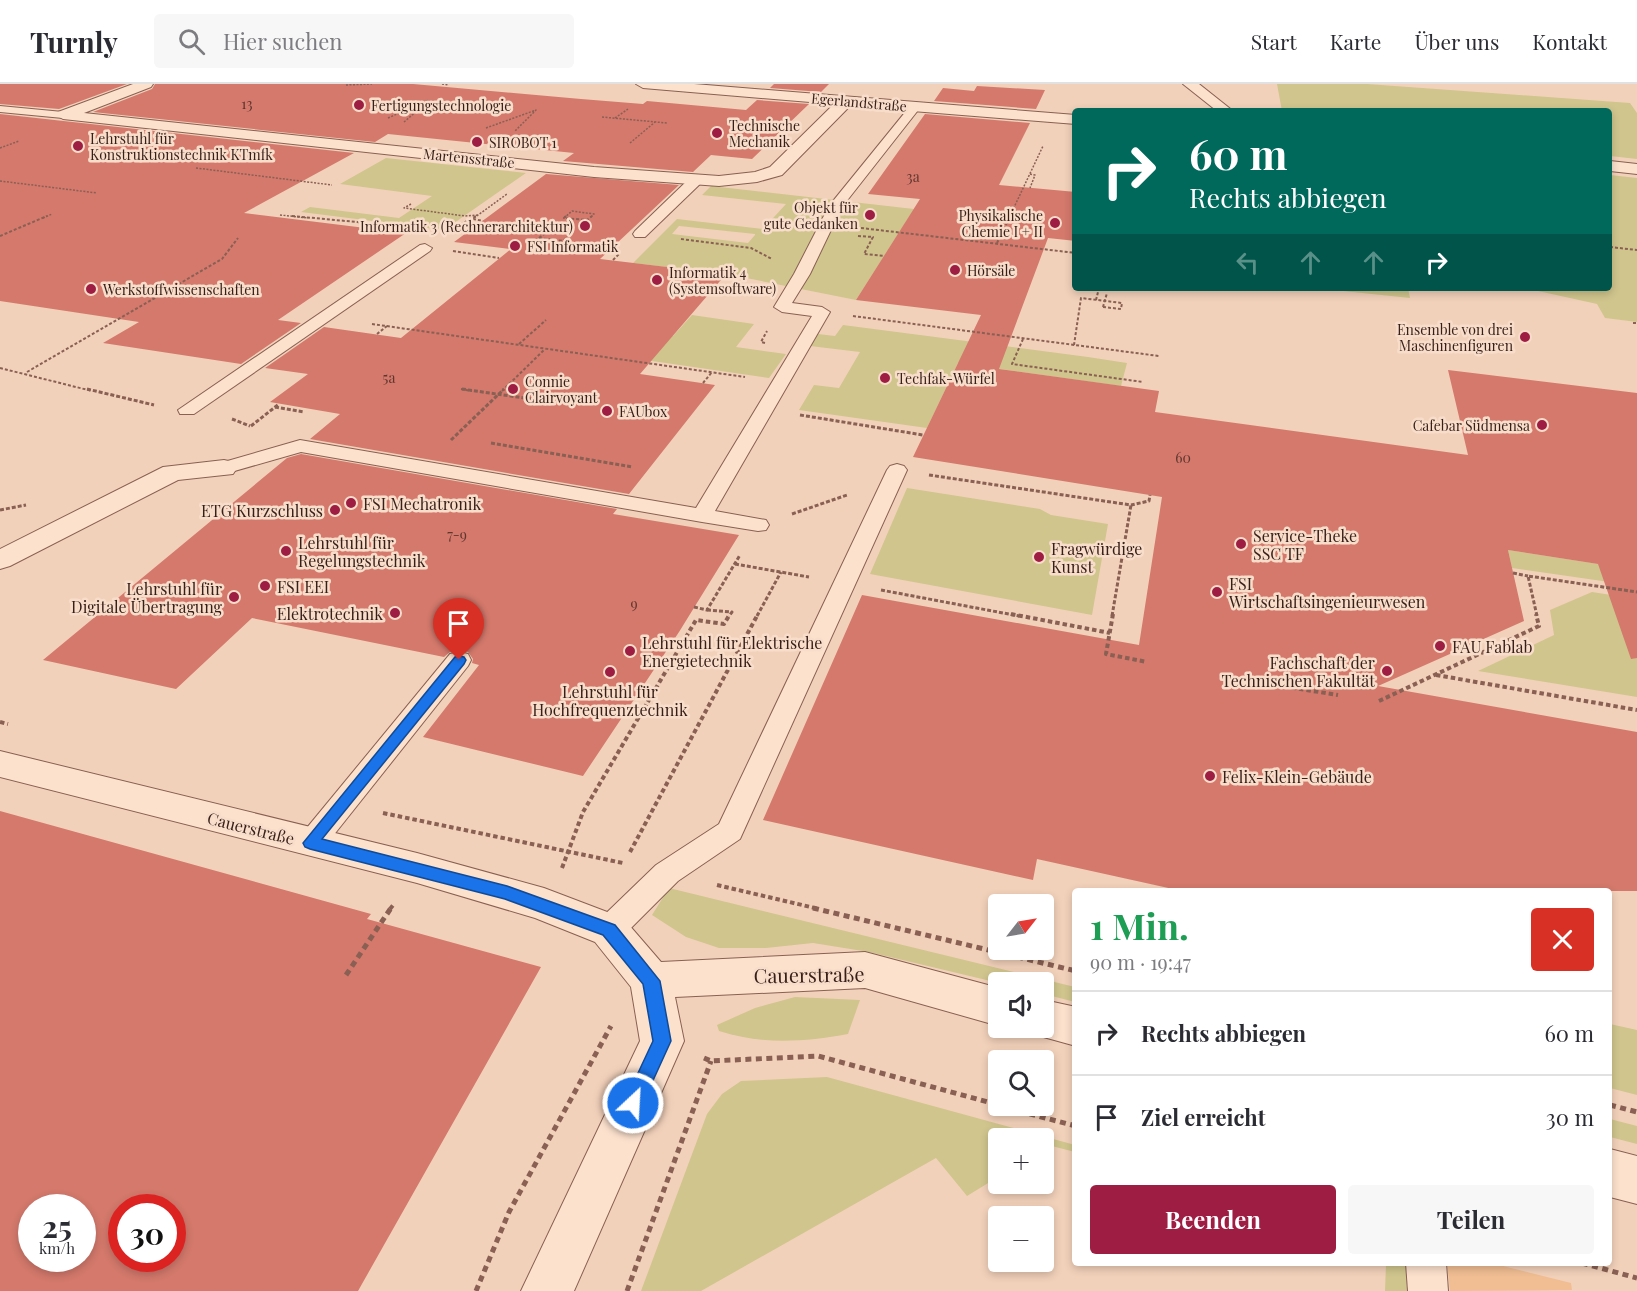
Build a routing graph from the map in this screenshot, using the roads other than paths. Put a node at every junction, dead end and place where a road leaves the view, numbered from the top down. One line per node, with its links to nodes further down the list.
1 (146, 84): 8 (street)
2 (643, 84): 4 (street, Egerlandstraße)
3 (1190, 84): 6 (street)
4 (846, 101): 5 (street, Egerlandstraße); 12 (street, Martensstraße)
5 (915, 107): 9 (street, Egerlandstraße); 18 (lane)
6 (1222, 108)
7 (0, 109): 8 (lane)
8 (63, 116): 12 (street, Martensstraße)
9 (1072, 120)
10 (1612, 166): 11 (street)
11 (1637, 169)
12 (695, 181): 13 (lane)
13 (640, 234)
14 (425, 248): 15 (lane)
15 (187, 410)
16 (224, 468): 18 (lane); 20 (street)
17 (897, 470): 24 (lane)
18 (702, 516): 19 (lane)
19 (758, 525)
20 (0, 560)
21 (459, 660): 23 (lane)
22 (0, 764): 23 (street, Cauerstraße)
23 (310, 843): 24 (street, Cauerstraße)
24 (609, 930): 25 (street, Cauerstraße)
25 (651, 981): 26 (street, Cauerstraße); 32 (street, Cauerstraße)
26 (988, 1004)
27 (1054, 1022): 28 (street)
28 (1072, 1026)
29 (1612, 1174): 30 (street)
30 (1637, 1180)
31 (1426, 1266): 33 (lane)
32 (547, 1291)
33 (1428, 1291)

